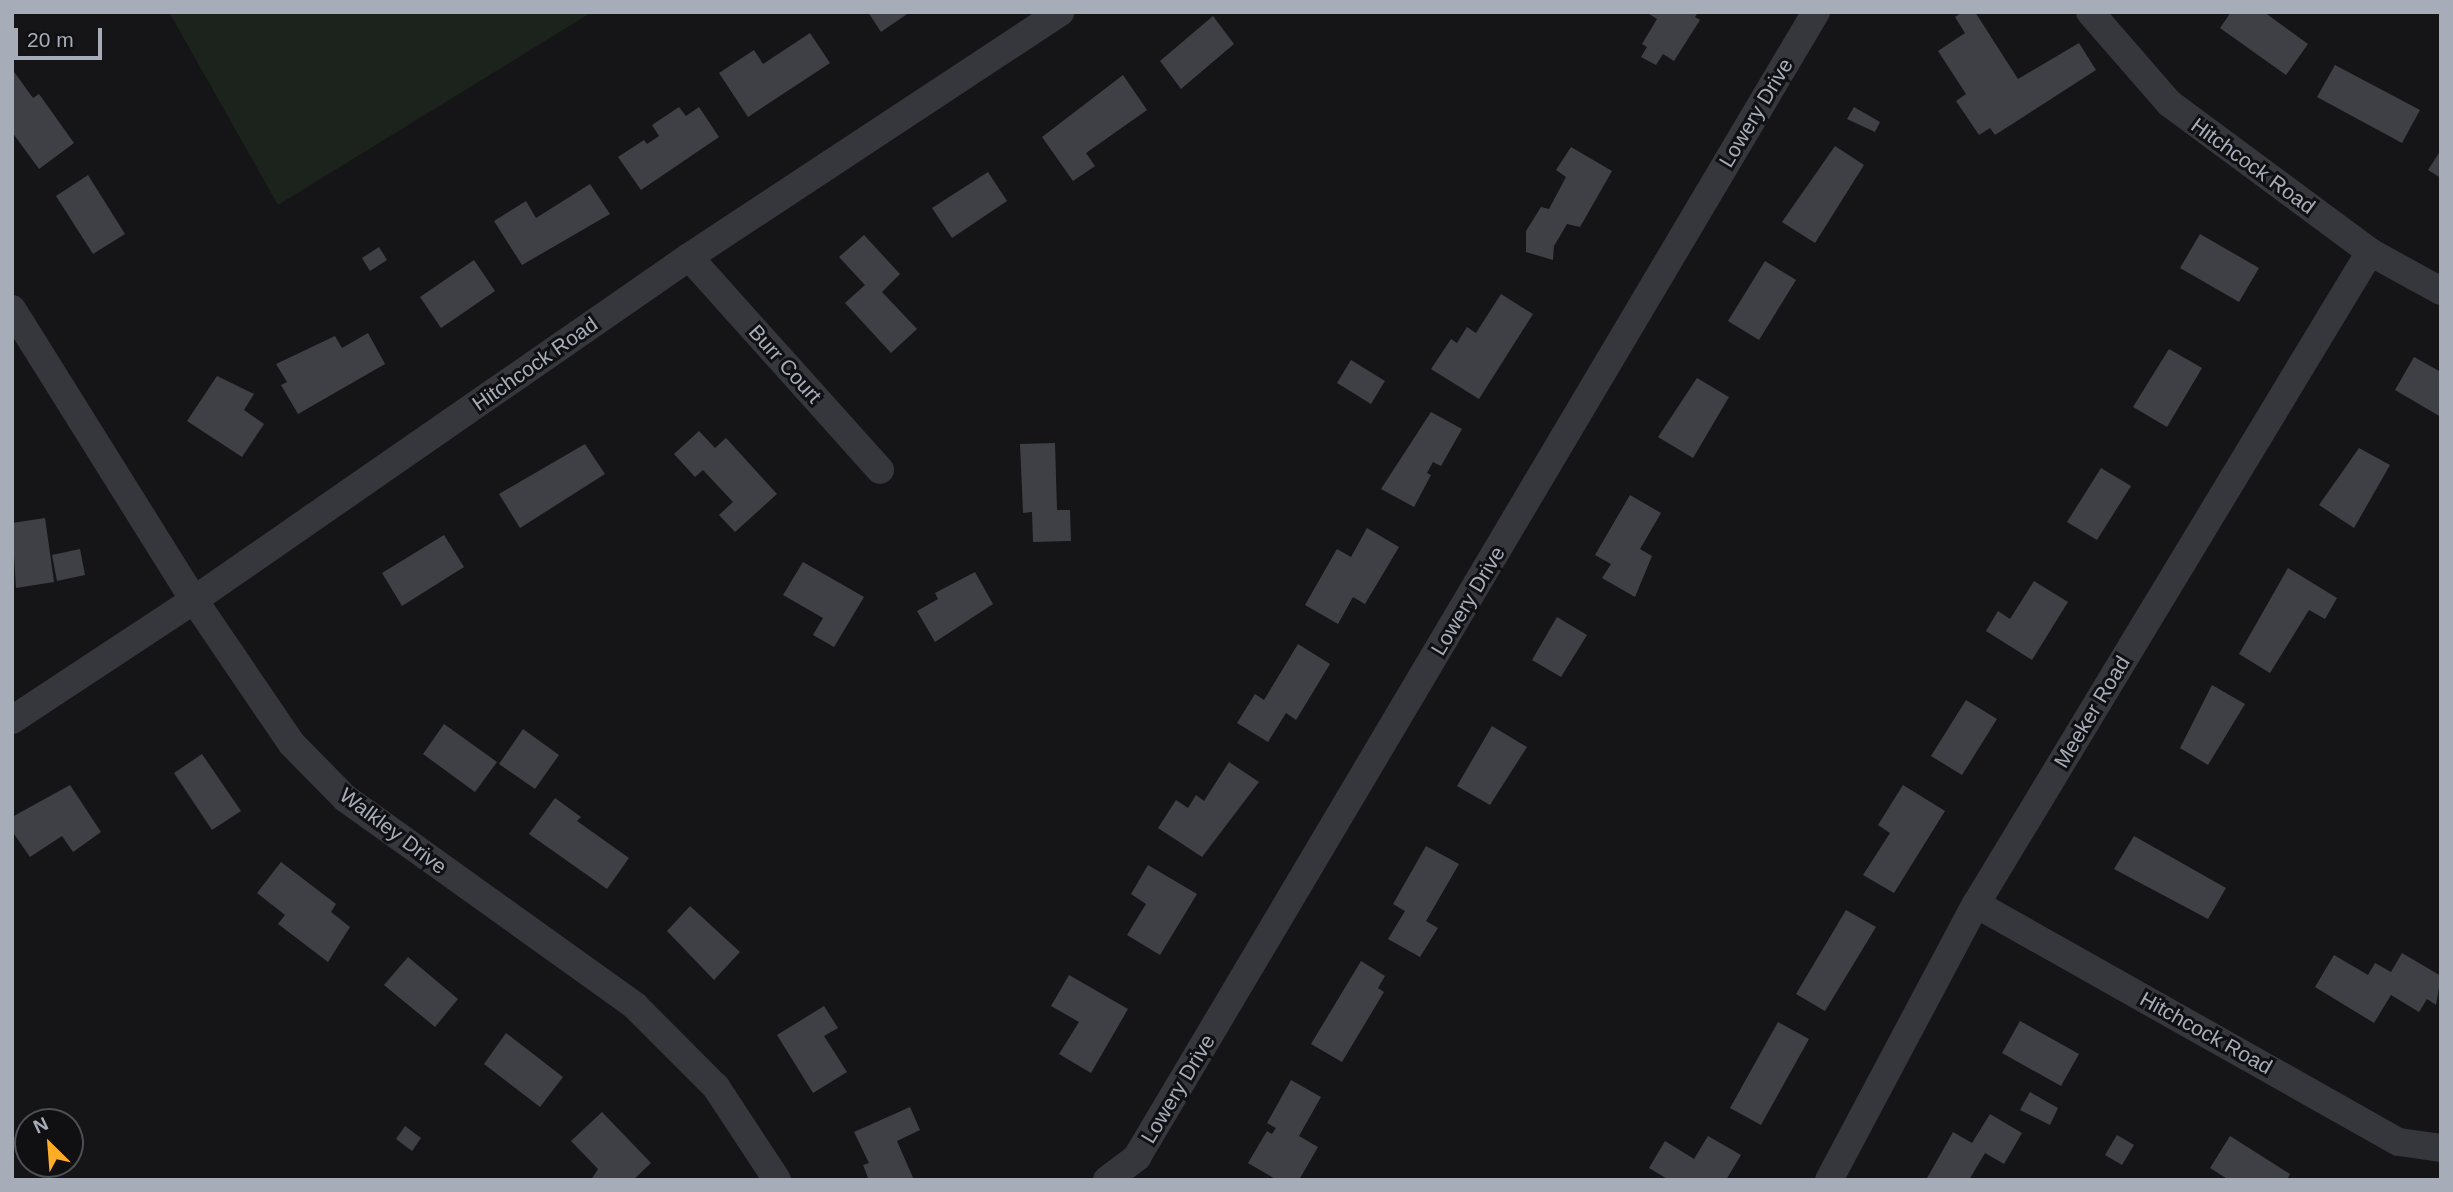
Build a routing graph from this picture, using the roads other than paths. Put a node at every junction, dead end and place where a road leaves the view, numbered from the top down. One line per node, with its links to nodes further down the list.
1 (1060, 12): 5 (street, Hitchcock Road)
2 (1816, 12): 14 (street, Lowery Drive)
3 (2090, 12): 4 (street, Hitchcock Road)
4 (2370, 252): 6 (street, Hitchcock Road); 11 (street, Meeker Road)
5 (690, 257): 8 (street, Burr Court); 9 (street, Hitchcock Road)
6 (2441, 291)
7 (12, 309): 9 (street, Walkley Drive)
8 (880, 470)
9 (194, 600): 10 (street, Hitchcock Road); 13 (street, Walkley Drive)
10 (12, 719)
11 (1976, 904): 12 (street, Hitchcock Road); 15 (street, Meeker Road)
12 (2441, 1148)
13 (777, 1180)
14 (1107, 1180)
15 (1829, 1180)

